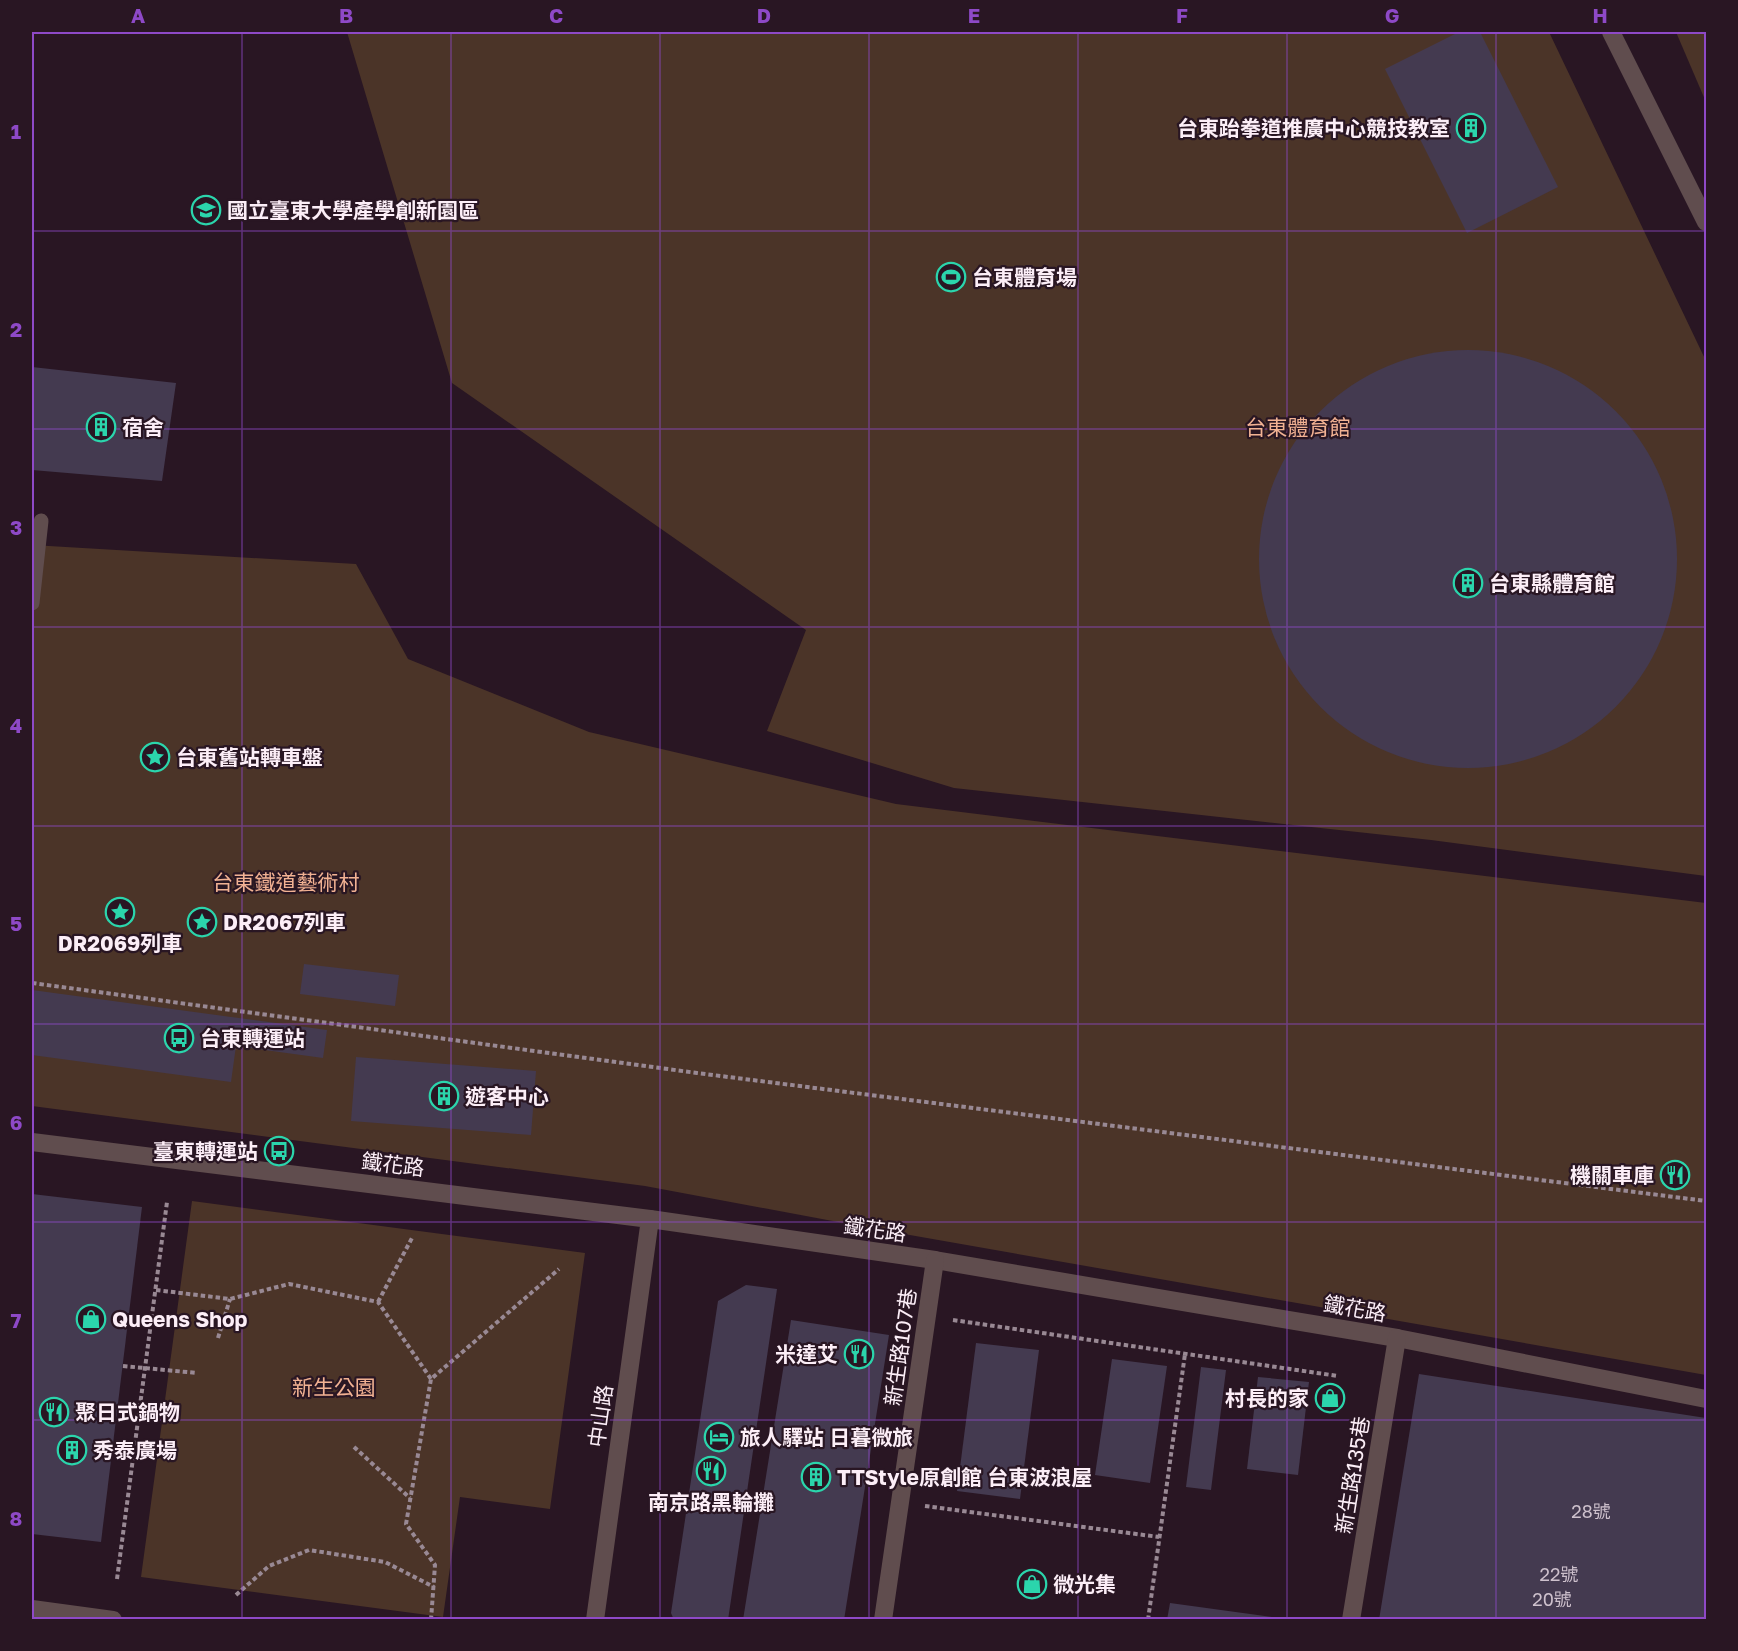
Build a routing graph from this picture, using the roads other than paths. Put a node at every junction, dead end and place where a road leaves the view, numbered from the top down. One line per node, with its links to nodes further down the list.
1 (1611, 32): 2 (street)
2 (1707, 222)
3 (41, 521): 4 (lane)
4 (32, 603)
5 (32, 1142): 6 (street, 鐵花路)
6 (650, 1219): 7 (street, 鐵花路); 12 (street, 中山路)
7 (935, 1260): 8 (street, 鐵花路); 13 (street, 新生路107巷)
8 (1397, 1338): 9 (street, 鐵花路); 14 (street, 新生路135巷)
9 (1707, 1399)
10 (32, 1609): 11 (street)
11 (113, 1620)
12 (595, 1620)
13 (883, 1620)
14 (1351, 1620)

